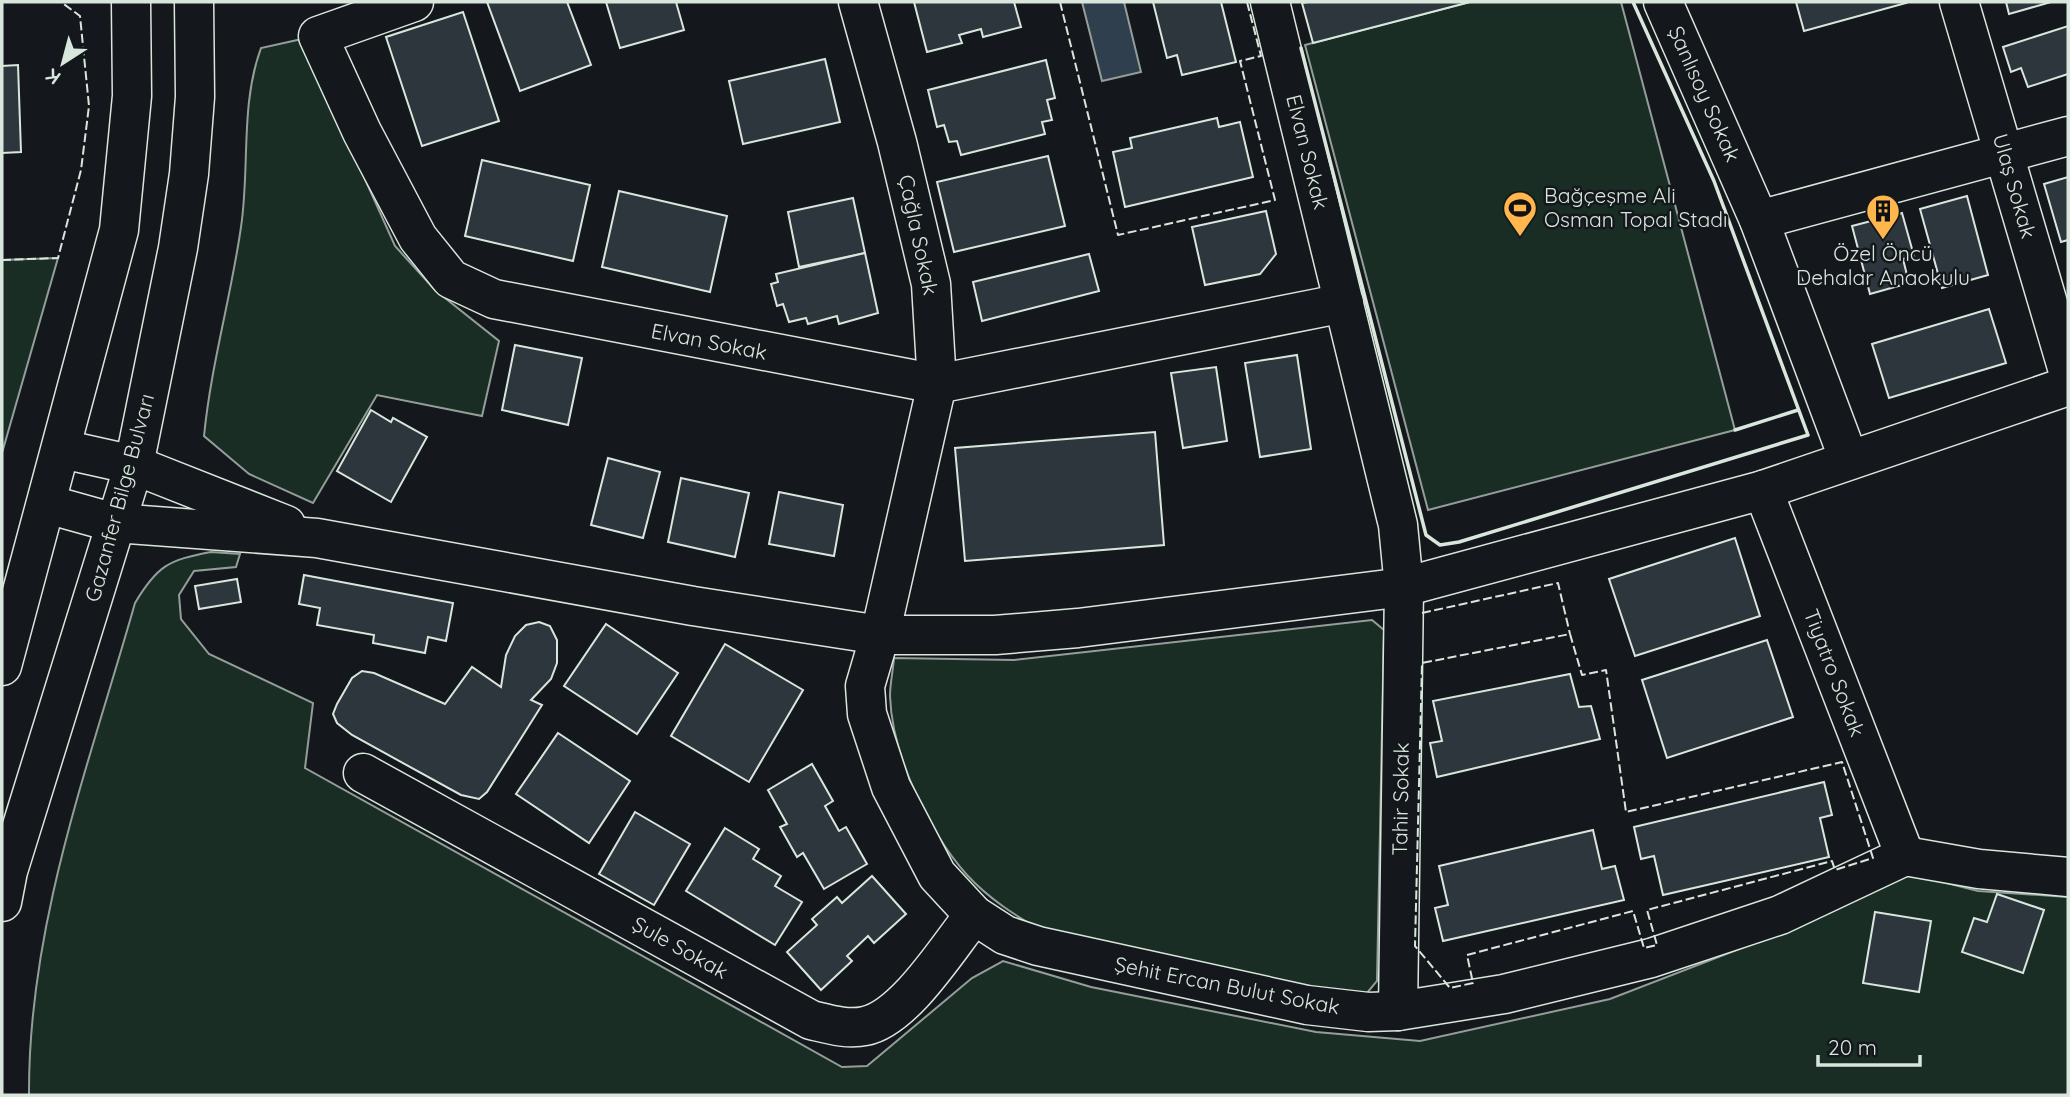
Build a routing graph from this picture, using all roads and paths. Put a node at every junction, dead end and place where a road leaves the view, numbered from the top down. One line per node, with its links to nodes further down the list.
1 (131, 2): 15 (street)
2 (194, 2): 17 (street, Gazanfer Bilge Bulvarı)
3 (414, 2): 13 (street, Elvan Sokak)
4 (858, 2): 13 (street, Çağla Sokak)
5 (1270, 2): 11 (street, Elvan Sokak)
6 (1662, 2): 10 (street, Şanlısoy Sokak)
7 (1959, 2): 9 (street, Ulaş Sokak)
8 (2068, 136): 9 (street)
9 (2004, 153): 10 (street); 12 (street, Ulaş Sokak)
10 (1759, 220): 16 (street, Şanlısoy Sokak)
11 (1343, 303): 13 (street, Elvan Sokak); 22 (street, Elvan Sokak)
12 (2068, 371)
13 (937, 384): 23 (street, Çağla Sokak)
14 (2068, 386): 16 (street)
15 (62, 449): 17 (street); 19 (street)
16 (1849, 460): 18 (street)
17 (134, 465): 20 (street, Gazanfer Bilge Bulvarı); 21 (street)
18 (1763, 490): 22 (street); 26 (street, Tiyatro Sokak)
19 (47, 504): 20 (street); 24 (street)
20 (115, 523): 21 (street); 28 (street, Gazanfer Bilge Bulvarı)
21 (317, 538): 23 (street)
22 (1404, 587): 23 (street); 30 (street, Tahir Sokak)
23 (880, 635): 29 (street, Şehit Ercan Bulut Sokak)
24 (2, 666)
25 (363, 773): 29 (street, Şule Sokak)
26 (1905, 856): 27 (street); 30 (street, Şehit Ercan Bulut Sokak)
27 (2068, 877)
28 (2, 902)
29 (974, 915): 30 (street, Şehit Ercan Bulut Sokak)
30 (1398, 1011)

